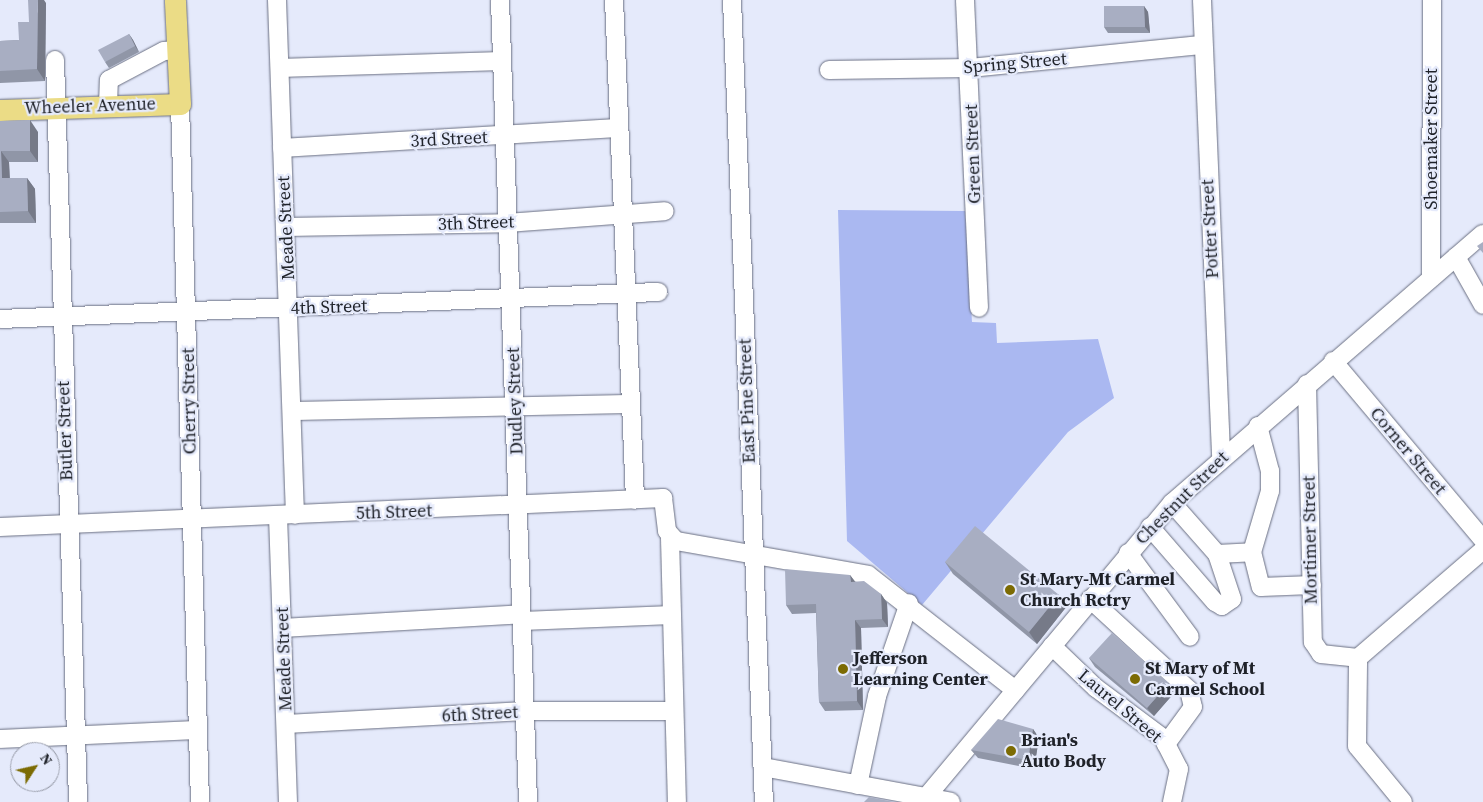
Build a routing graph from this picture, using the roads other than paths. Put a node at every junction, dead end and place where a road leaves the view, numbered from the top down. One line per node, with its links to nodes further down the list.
1 (175, 0): 10 (main road, Cherry Street)
2 (278, 0): 13 (street, Meade Street)
3 (500, 0): 12 (street, Dudley Street)
4 (614, 0): 20 (street)
5 (732, 0): 58 (street, East Pine Street)
6 (965, 0): 14 (street, Green Street)
7 (1202, 0): 9 (street, Potter Street)
8 (1432, 0): 29 (street, Shoemaker Street)
9 (1201, 45): 14 (street, Spring Street); 45 (street, Potter Street)
10 (177, 50): 16 (main road, Cherry Street); 17 (street)
11 (55, 60): 18 (street, Butler Street)
12 (501, 61): 13 (street); 21 (street, Dudley Street)
13 (280, 68): 22 (street, Meade Street)
14 (970, 68): 15 (street, Spring Street); 34 (street, Green Street)
15 (829, 70)
16 (180, 104): 17 (main road, Wheeler Avenue); 36 (street, Cherry Street)
17 (108, 105): 18 (main road, Wheeler Avenue)
18 (57, 107): 19 (main road, Wheeler Avenue); 37 (street, Butler Street)
19 (0, 110)
20 (616, 128): 21 (street, 3rd Street); 24 (street)
21 (502, 136): 22 (street, 3rd Street); 25 (street, Dudley Street)
22 (282, 148): 26 (street, Meade Street)
23 (665, 211): 24 (street, 3th Street)
24 (621, 216): 25 (street, 3th Street); 31 (street)
25 (507, 223): 26 (street, 3th Street); 32 (street, Dudley Street)
26 (286, 227): 35 (street, Meade Street)
27 (1483, 234): 28 (street, Chestnut Street)
28 (1456, 257): 29 (street, Chestnut Street); 33 (street)
29 (1431, 278): 39 (street, Chestnut Street)
30 (658, 292): 31 (street, 4th Street)
31 (625, 293): 32 (street, 4th Street); 42 (street)
32 (511, 299): 35 (street, 4th Street); 41 (street, Dudley Street)
33 (1483, 305)
34 (979, 308)
35 (290, 309): 36 (street, 4th Street); 43 (street, Meade Street)
36 (187, 311): 37 (street, 4th Street); 50 (street, Cherry Street)
37 (61, 315): 38 (street, 4th Street); 51 (street, Butler Street)
38 (0, 319)
39 (1333, 361): 40 (street, Chestnut Street); 55 (street, Corner Street)
40 (1307, 384): 44 (street, Chestnut Street); 61 (street, Mortimer Street)
41 (515, 403): 42 (street); 43 (street); 48 (street, Dudley Street)
42 (630, 404): 46 (street)
43 (292, 411): 49 (street, Meade Street)
44 (1258, 426): 45 (street, Chestnut Street); 57 (street)
45 (1221, 457): 47 (street, Chestnut Street)
46 (635, 500): 48 (street, 5th Street); 54 (street, 5th Street)
47 (1172, 503): 53 (street, Chestnut Street); 60 (street)
48 (519, 507): 49 (street, 5th Street); 65 (street, Dudley Street)
49 (286, 516): 50 (street, 5th Street); 66 (street, Meade Street)
50 (192, 519): 51 (street, 5th Street); 74 (street, Cherry Street)
51 (69, 524): 52 (street, 5th Street); 75 (street, Butler Street)
52 (0, 527)
53 (1150, 527): 59 (street, Chestnut Street); 60 (street)
54 (670, 538): 58 (street); 64 (street)
55 (1483, 540)
56 (1483, 550): 69 (street)
57 (1252, 552): 60 (street); 61 (street)
58 (753, 553): 63 (street); 78 (street, East Pine Street)
59 (1128, 553): 62 (street, Chestnut Street); 67 (street)
60 (1217, 554)
61 (1312, 585): 69 (street, Mortimer Street)
62 (1090, 599): 68 (street, Chestnut Street); 77 (street)
63 (909, 603): 70 (street); 79 (street)
64 (672, 615): 65 (street); 72 (street)
65 (522, 617): 66 (street); 71 (street, Dudley Street)
66 (282, 628): 73 (street, Meade Street)
67 (1190, 637)
68 (1052, 646): 70 (street, Chestnut Street); 77 (street, Laurel Street)
69 (1358, 658): 89 (street)
70 (1015, 690): 80 (street, Chestnut Street)
71 (524, 711): 72 (street, 6th Street); 73 (street, 6th Street); 84 (street, Dudley Street)
72 (674, 711): 85 (street)
73 (286, 724): 83 (street, Meade Street)
74 (198, 730): 75 (street); 82 (street, Cherry Street)
75 (76, 736): 76 (street); 81 (street, Butler Street)
76 (0, 739)
77 (1166, 744): 88 (street, Laurel Street)
78 (763, 767): 79 (street); 86 (street, East Pine Street)
79 (858, 785): 80 (street)
80 (924, 800): 87 (street)
81 (78, 802)
82 (200, 802)
83 (288, 802)
84 (528, 802)
85 (677, 802)
86 (764, 802)
87 (951, 802)
88 (1172, 802)
89 (1403, 802)

